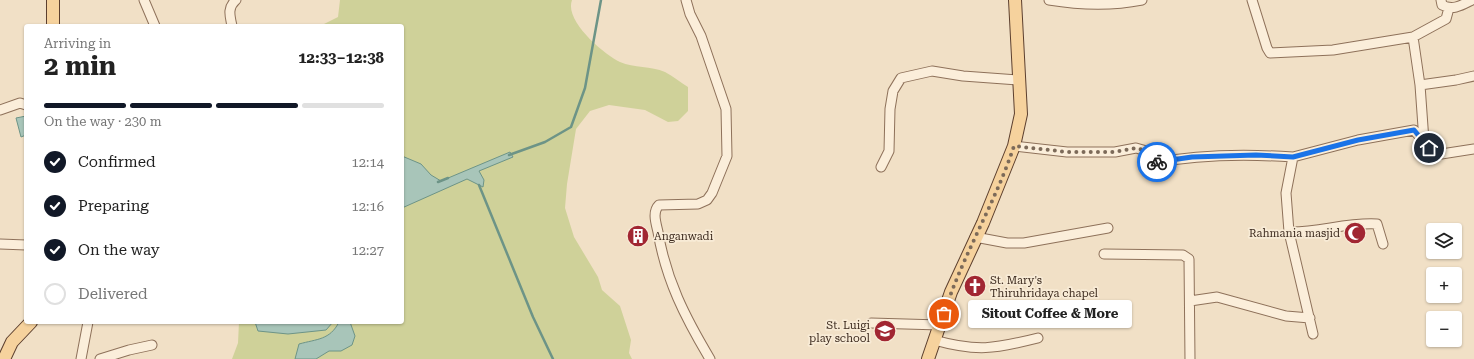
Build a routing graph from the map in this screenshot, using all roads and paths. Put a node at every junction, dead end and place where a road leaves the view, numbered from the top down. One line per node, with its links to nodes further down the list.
1 (53, 0): 12 (main road)
2 (144, 0): 13 (street)
3 (236, 0): 14 (street)
4 (686, 0): 46 (street)
5 (1015, 0): 17 (main road)
6 (1049, 0): 7 (street)
7 (1142, 0)
8 (1252, 0): 15 (street)
9 (1441, 0): 11 (street)
10 (1472, 0): 11 (street)
11 (1449, 8): 15 (street)
12 (53, 24)
13 (154, 24)
14 (232, 24)
15 (1413, 37): 18 (street)
16 (1474, 76): 18 (street)
17 (1018, 80): 22 (main road); 25 (street)
18 (1420, 85): 21 (street)
19 (24, 104): 20 (street)
20 (0, 110)
21 (1424, 141): 23 (street); 24 (street)
22 (1014, 146): 24 (street); 28 (main road)
23 (1474, 149)
24 (1293, 157): 27 (street)
25 (881, 167)
26 (1108, 228): 28 (street)
27 (1288, 232): 30 (street); 34 (street)
28 (975, 237): 38 (main road)
29 (0, 244): 31 (street)
30 (1383, 244)
31 (24, 245)
32 (1104, 254): 33 (street)
33 (1190, 300): 34 (street); 48 (street)
34 (1310, 318): 39 (street)
35 (871, 323): 38 (street)
36 (29, 324): 43 (main road)
37 (88, 324): 44 (street)
38 (940, 325): 41 (main road)
39 (1313, 334)
40 (1038, 338): 41 (street)
41 (934, 340): 47 (main road)
42 (152, 345): 45 (street)
43 (4, 359)
44 (81, 359)
45 (100, 359)
46 (710, 359)
47 (928, 359)
48 (1190, 359)

